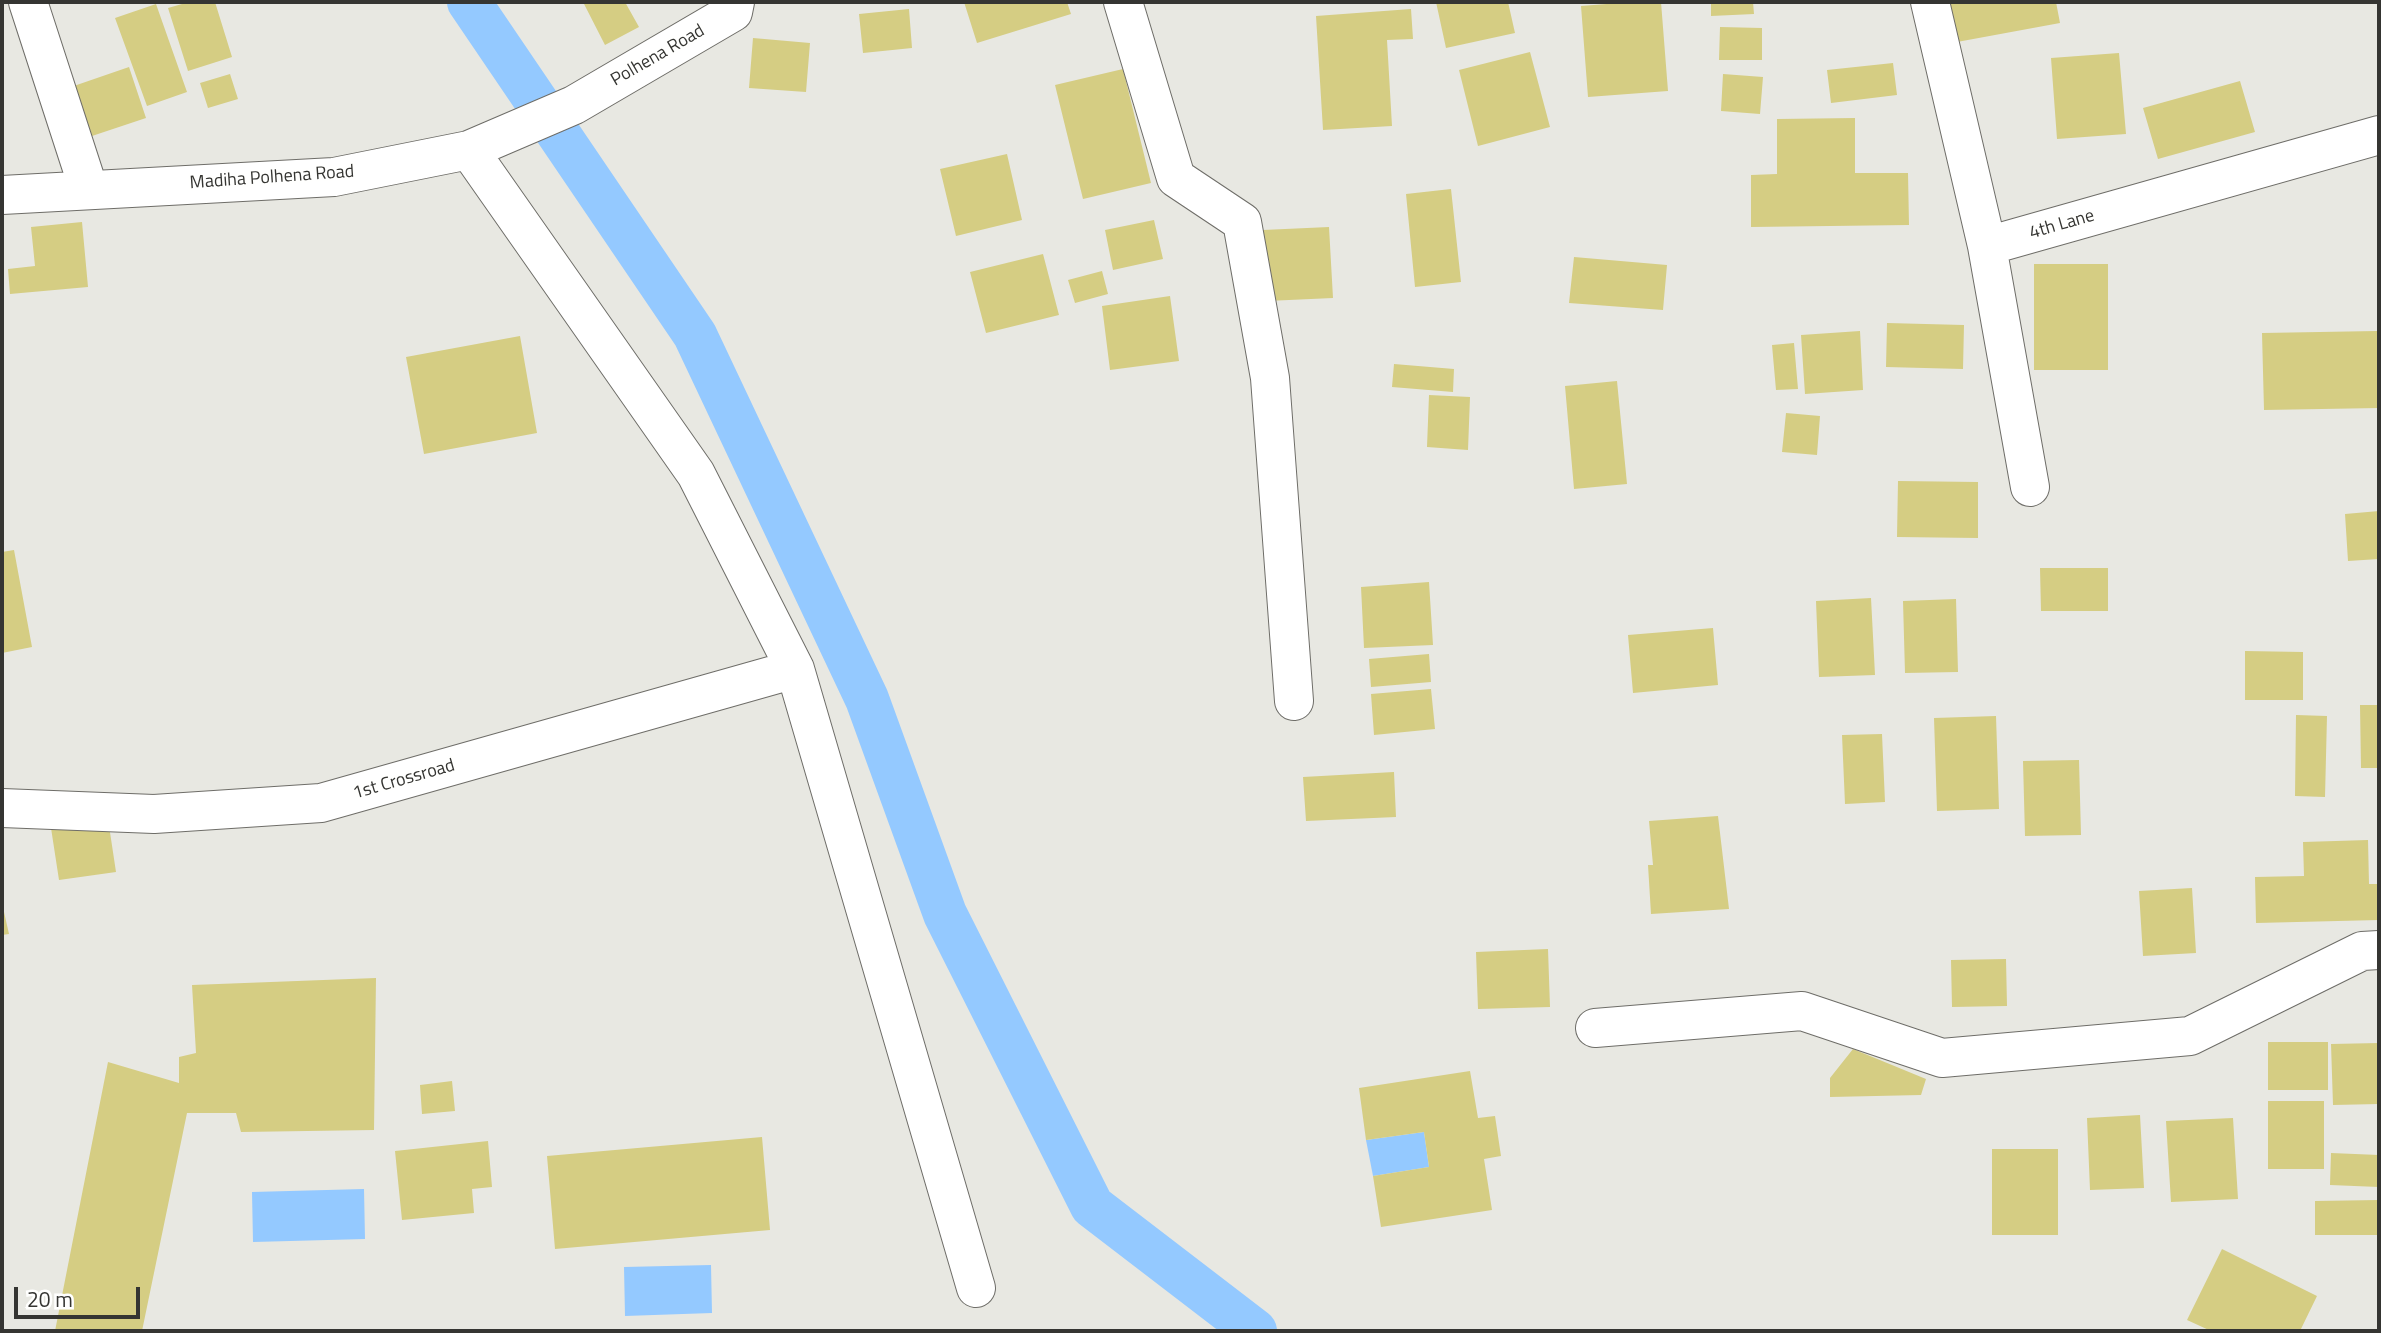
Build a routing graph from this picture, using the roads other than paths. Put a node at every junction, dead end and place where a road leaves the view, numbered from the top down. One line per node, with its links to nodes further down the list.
1 (28, 2): 8 (street)
2 (735, 2): 5 (street, Polhena Road)
3 (1123, 2): 13 (street)
4 (1930, 2): 10 (street)
5 (574, 105): 7 (street, Madiha Polhena Road)
6 (2379, 135): 10 (street, 4th Lane)
7 (469, 150): 8 (street, Madiha Polhena Road); 12 (street)
8 (89, 190): 9 (street, Madiha Polhena Road)
9 (2, 195)
10 (1987, 246): 11 (street)
11 (2030, 487)
12 (795, 669): 14 (street, 1st Crossroad); 17 (street)
13 (1294, 701)
14 (2, 808)
15 (2379, 950): 16 (street)
16 (1595, 1028)
17 (976, 1288)

